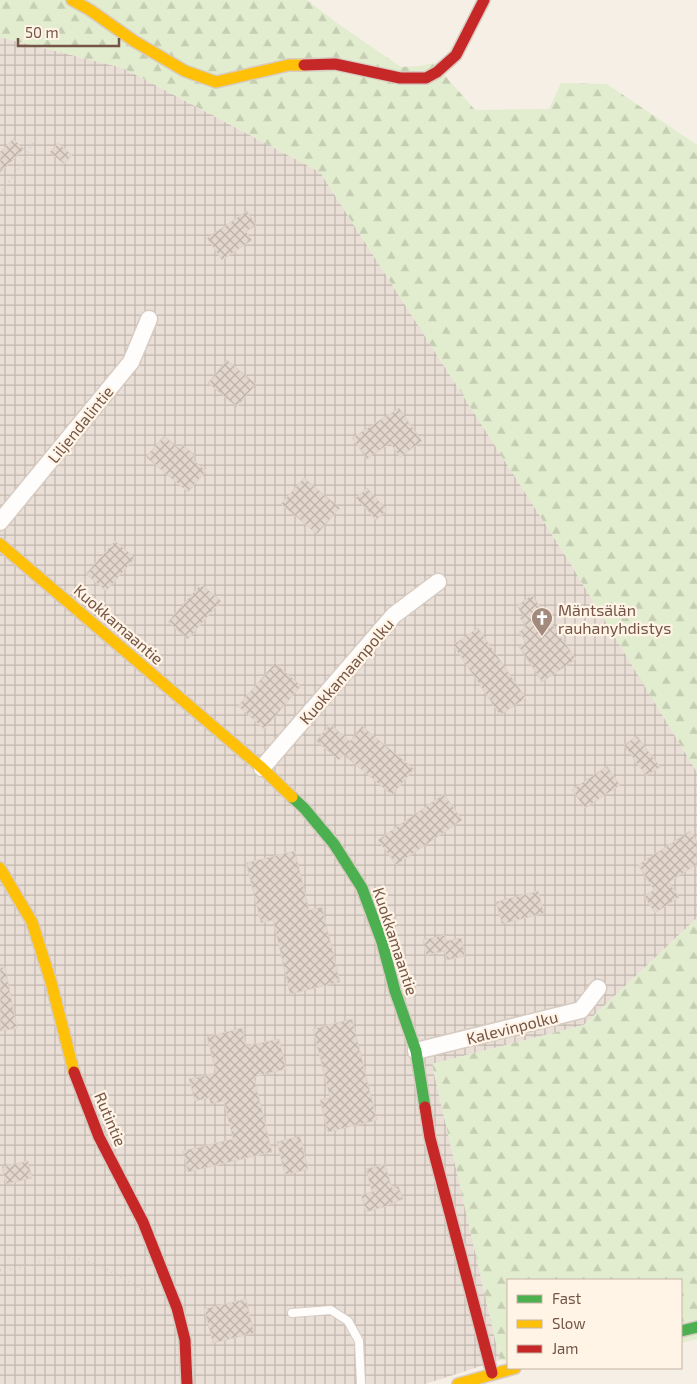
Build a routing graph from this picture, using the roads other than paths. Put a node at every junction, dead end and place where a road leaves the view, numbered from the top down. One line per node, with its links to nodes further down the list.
1 (72, 0): 2 (street)
2 (484, 0)
3 (149, 319): 4 (street, Liljendalintie)
4 (0, 522)
5 (0, 544): 7 (street, Kuokkamaantie)
6 (438, 582): 7 (street, Kuokkamaanpolku)
7 (262, 768): 10 (street, Kuokkamaantie)
8 (0, 868): 16 (street, Rutintie)
9 (598, 988): 10 (street, Kalevinpolku)
10 (416, 1051): 15 (street, Kuokkamaantie)
11 (292, 1313): 17 (lane)
12 (697, 1328): 13 (street)
13 (682, 1331)
14 (510, 1369): 15 (street)
15 (492, 1373): 18 (street)
16 (187, 1384)
17 (361, 1384)
18 (458, 1384)

